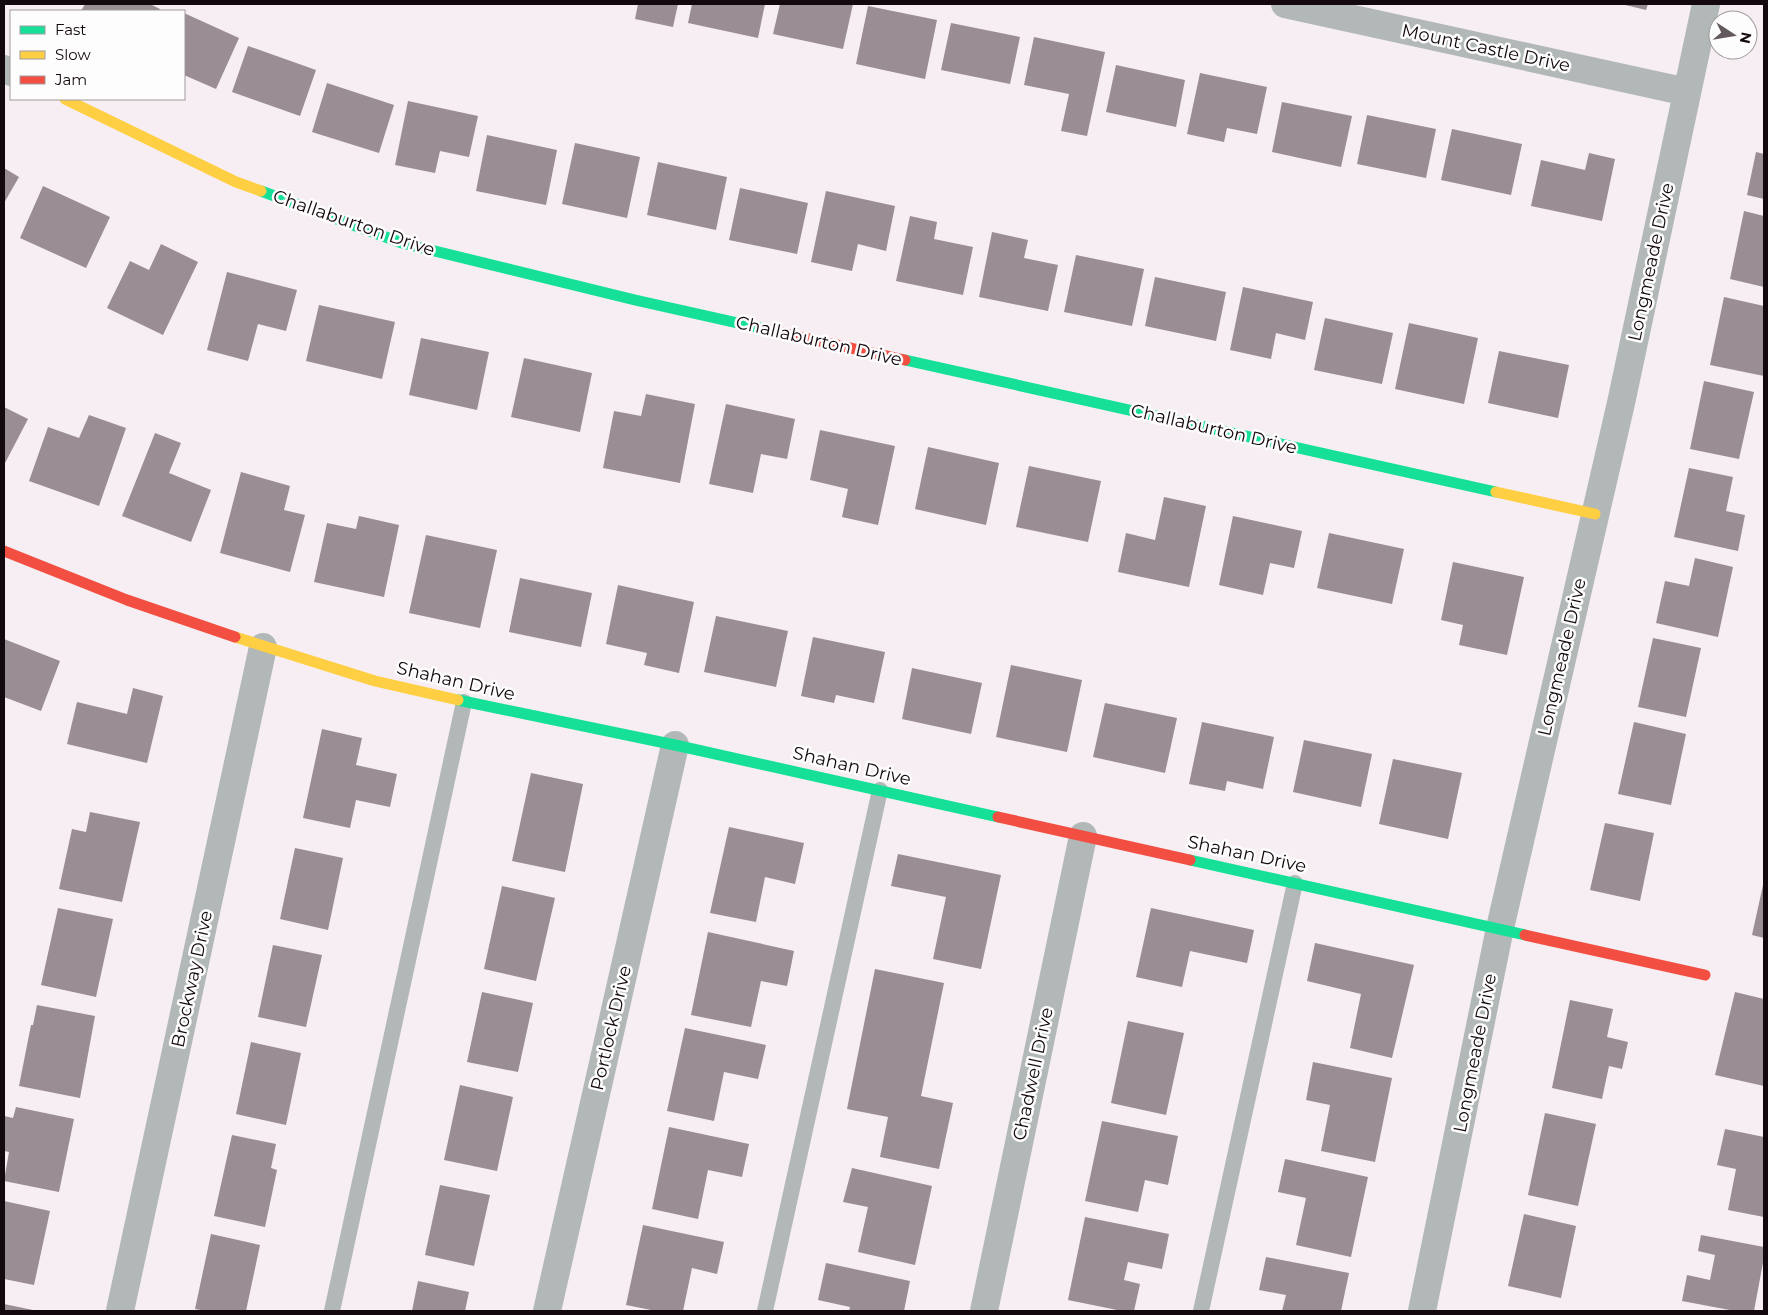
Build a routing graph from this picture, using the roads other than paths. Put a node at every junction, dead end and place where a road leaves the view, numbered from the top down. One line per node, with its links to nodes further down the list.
1 (1285, 4): 3 (street, Mount Castle Drive)
2 (1706, 4): 3 (street, Longmeade Drive)
3 (1687, 92): 5 (street, Longmeade Drive)
4 (67, 100): 5 (street, Challaburton Drive)
5 (1595, 514): 13 (street, Longmeade Drive)
6 (4, 551): 7 (street, Shahan Drive)
7 (263, 647): 8 (street, Shahan Drive); 15 (street, Brockway Drive)
8 (464, 702): 9 (street, Shahan Drive); 16 (lane)
9 (675, 745): 10 (street, Shahan Drive); 17 (street, Portlock Drive)
10 (880, 790): 11 (street, Shahan Drive); 18 (lane)
11 (1083, 836): 12 (street, Shahan Drive); 19 (street, Chadwell Drive)
12 (1295, 883): 13 (street, Shahan Drive); 20 (lane)
13 (1500, 928): 14 (street, Shahan Drive); 21 (street, Longmeade Drive)
14 (1705, 975)
15 (120, 1311)
16 (332, 1311)
17 (547, 1311)
18 (765, 1311)
19 (984, 1311)
20 (1201, 1311)
21 (1422, 1311)

